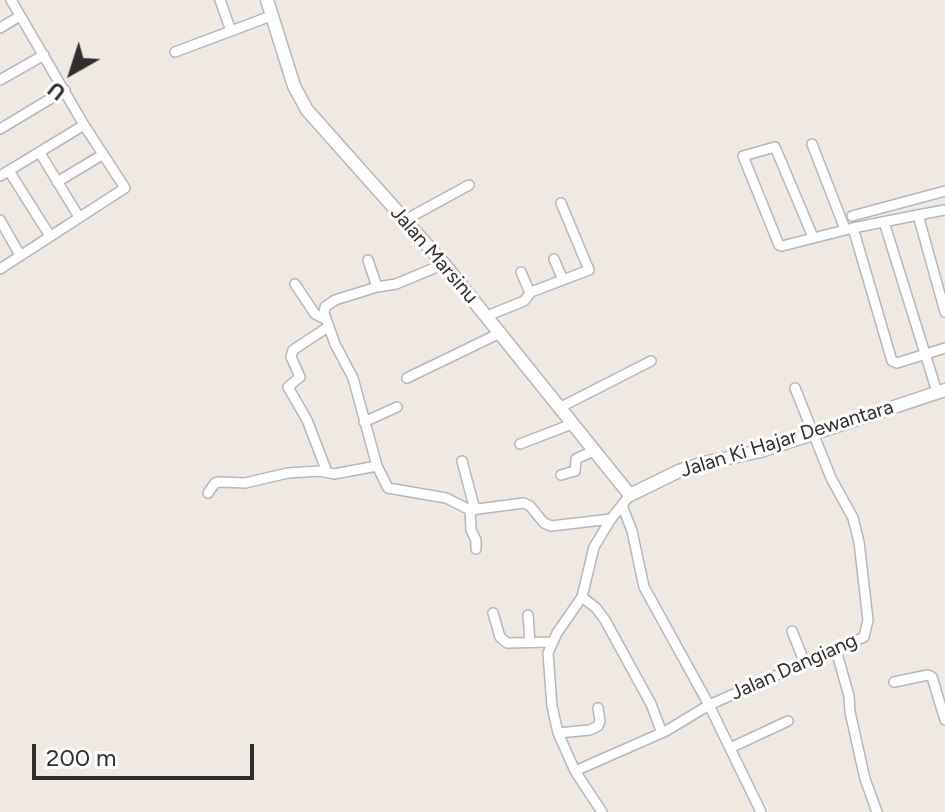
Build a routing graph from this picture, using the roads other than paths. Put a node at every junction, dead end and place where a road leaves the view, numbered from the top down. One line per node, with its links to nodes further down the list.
1 (11, 0): 4 (street)
2 (220, 0): 7 (street)
3 (267, 0): 5 (street, Jalan Marsinu)
4 (20, 16): 6 (street); 9 (street)
5 (271, 16): 7 (street); 27 (street, Jalan Marsinu)
6 (0, 28)
7 (231, 31): 8 (street)
8 (175, 52)
9 (44, 55): 10 (street); 11 (street)
10 (0, 80)
11 (65, 90): 12 (street); 13 (street)
12 (84, 125): 15 (street); 16 (street)
13 (0, 129)
14 (812, 144): 29 (street)
15 (40, 153): 17 (street); 18 (street)
16 (102, 155): 18 (street); 25 (street)
17 (4, 171): 30 (street)
18 (57, 182): 25 (street)
19 (469, 185): 27 (street)
20 (945, 191): 24 (street)
21 (561, 203): 38 (street)
22 (945, 210): 23 (street)
23 (918, 215): 28 (street); 42 (street)
24 (852, 216)
25 (79, 217): 30 (street)
26 (0, 220): 32 (street)
27 (405, 220): 35 (street, Jalan Marsinu)
28 (884, 222): 29 (street); 47 (street)
29 (849, 229): 31 (street); 47 (street)
30 (50, 236): 32 (street)
31 (813, 237): 31 (street)
32 (20, 255): 36 (street)
33 (554, 259): 38 (street)
34 (368, 260): 40 (street)
35 (444, 264): 40 (street); 43 (street, Jalan Marsinu)
36 (0, 269)
37 (521, 272): 41 (street)
38 (563, 280): 41 (street)
39 (295, 284): 44 (street)
40 (377, 287): 44 (street)
41 (530, 293): 43 (street)
42 (945, 312)
43 (487, 316): 45 (street, Jalan Marsinu)
44 (326, 323): 54 (street); 61 (street)
45 (500, 333): 49 (street); 53 (street, Jalan Marsinu)
46 (945, 348): 47 (street)
47 (925, 354): 51 (street)
48 (651, 361): 53 (street)
49 (407, 378)
50 (795, 388): 56 (street)
51 (941, 391): 56 (street, Jalan Ki Hajar Dewantara)
52 (397, 407): 54 (street)
53 (559, 408): 55 (street, Jalan Marsinu)
54 (364, 422): 60 (street)
55 (572, 424): 57 (street); 58 (street, Jalan Marsinu)
56 (814, 433): 64 (street, Jalan Ki Hajar Dewantara); 74 (street, Jalan Dangiang)
57 (520, 444)
58 (593, 451): 62 (street); 64 (street, Jalan Marsinu)
59 (462, 461): 65 (street)
60 (377, 466): 61 (street); 65 (street)
61 (327, 472): 63 (street)
62 (561, 475)
63 (208, 493)
64 (626, 500): 66 (street); 77 (street)
65 (472, 510): 66 (street); 67 (street)
66 (611, 519): 68 (street)
67 (476, 549)
68 (582, 597): 73 (street); 82 (street)
69 (493, 613): 72 (street)
70 (528, 615): 72 (street)
71 (792, 631): 75 (street)
72 (530, 642): 73 (street)
73 (551, 642): 81 (street)
74 (836, 650): 75 (street, Jalan Dangiang); 87 (street)
75 (804, 661): 77 (street, Jalan Dangiang)
76 (894, 682): 79 (street)
77 (709, 705): 82 (street, Jalan Dangiang); 83 (street)
78 (598, 708): 81 (street)
79 (945, 720)
80 (788, 721): 83 (street)
81 (558, 733): 84 (street)
82 (662, 733): 84 (street, Jalan Dangiang)
83 (730, 748): 86 (street)
84 (575, 771): 85 (street)
85 (602, 812)
86 (761, 812)
87 (877, 812)

